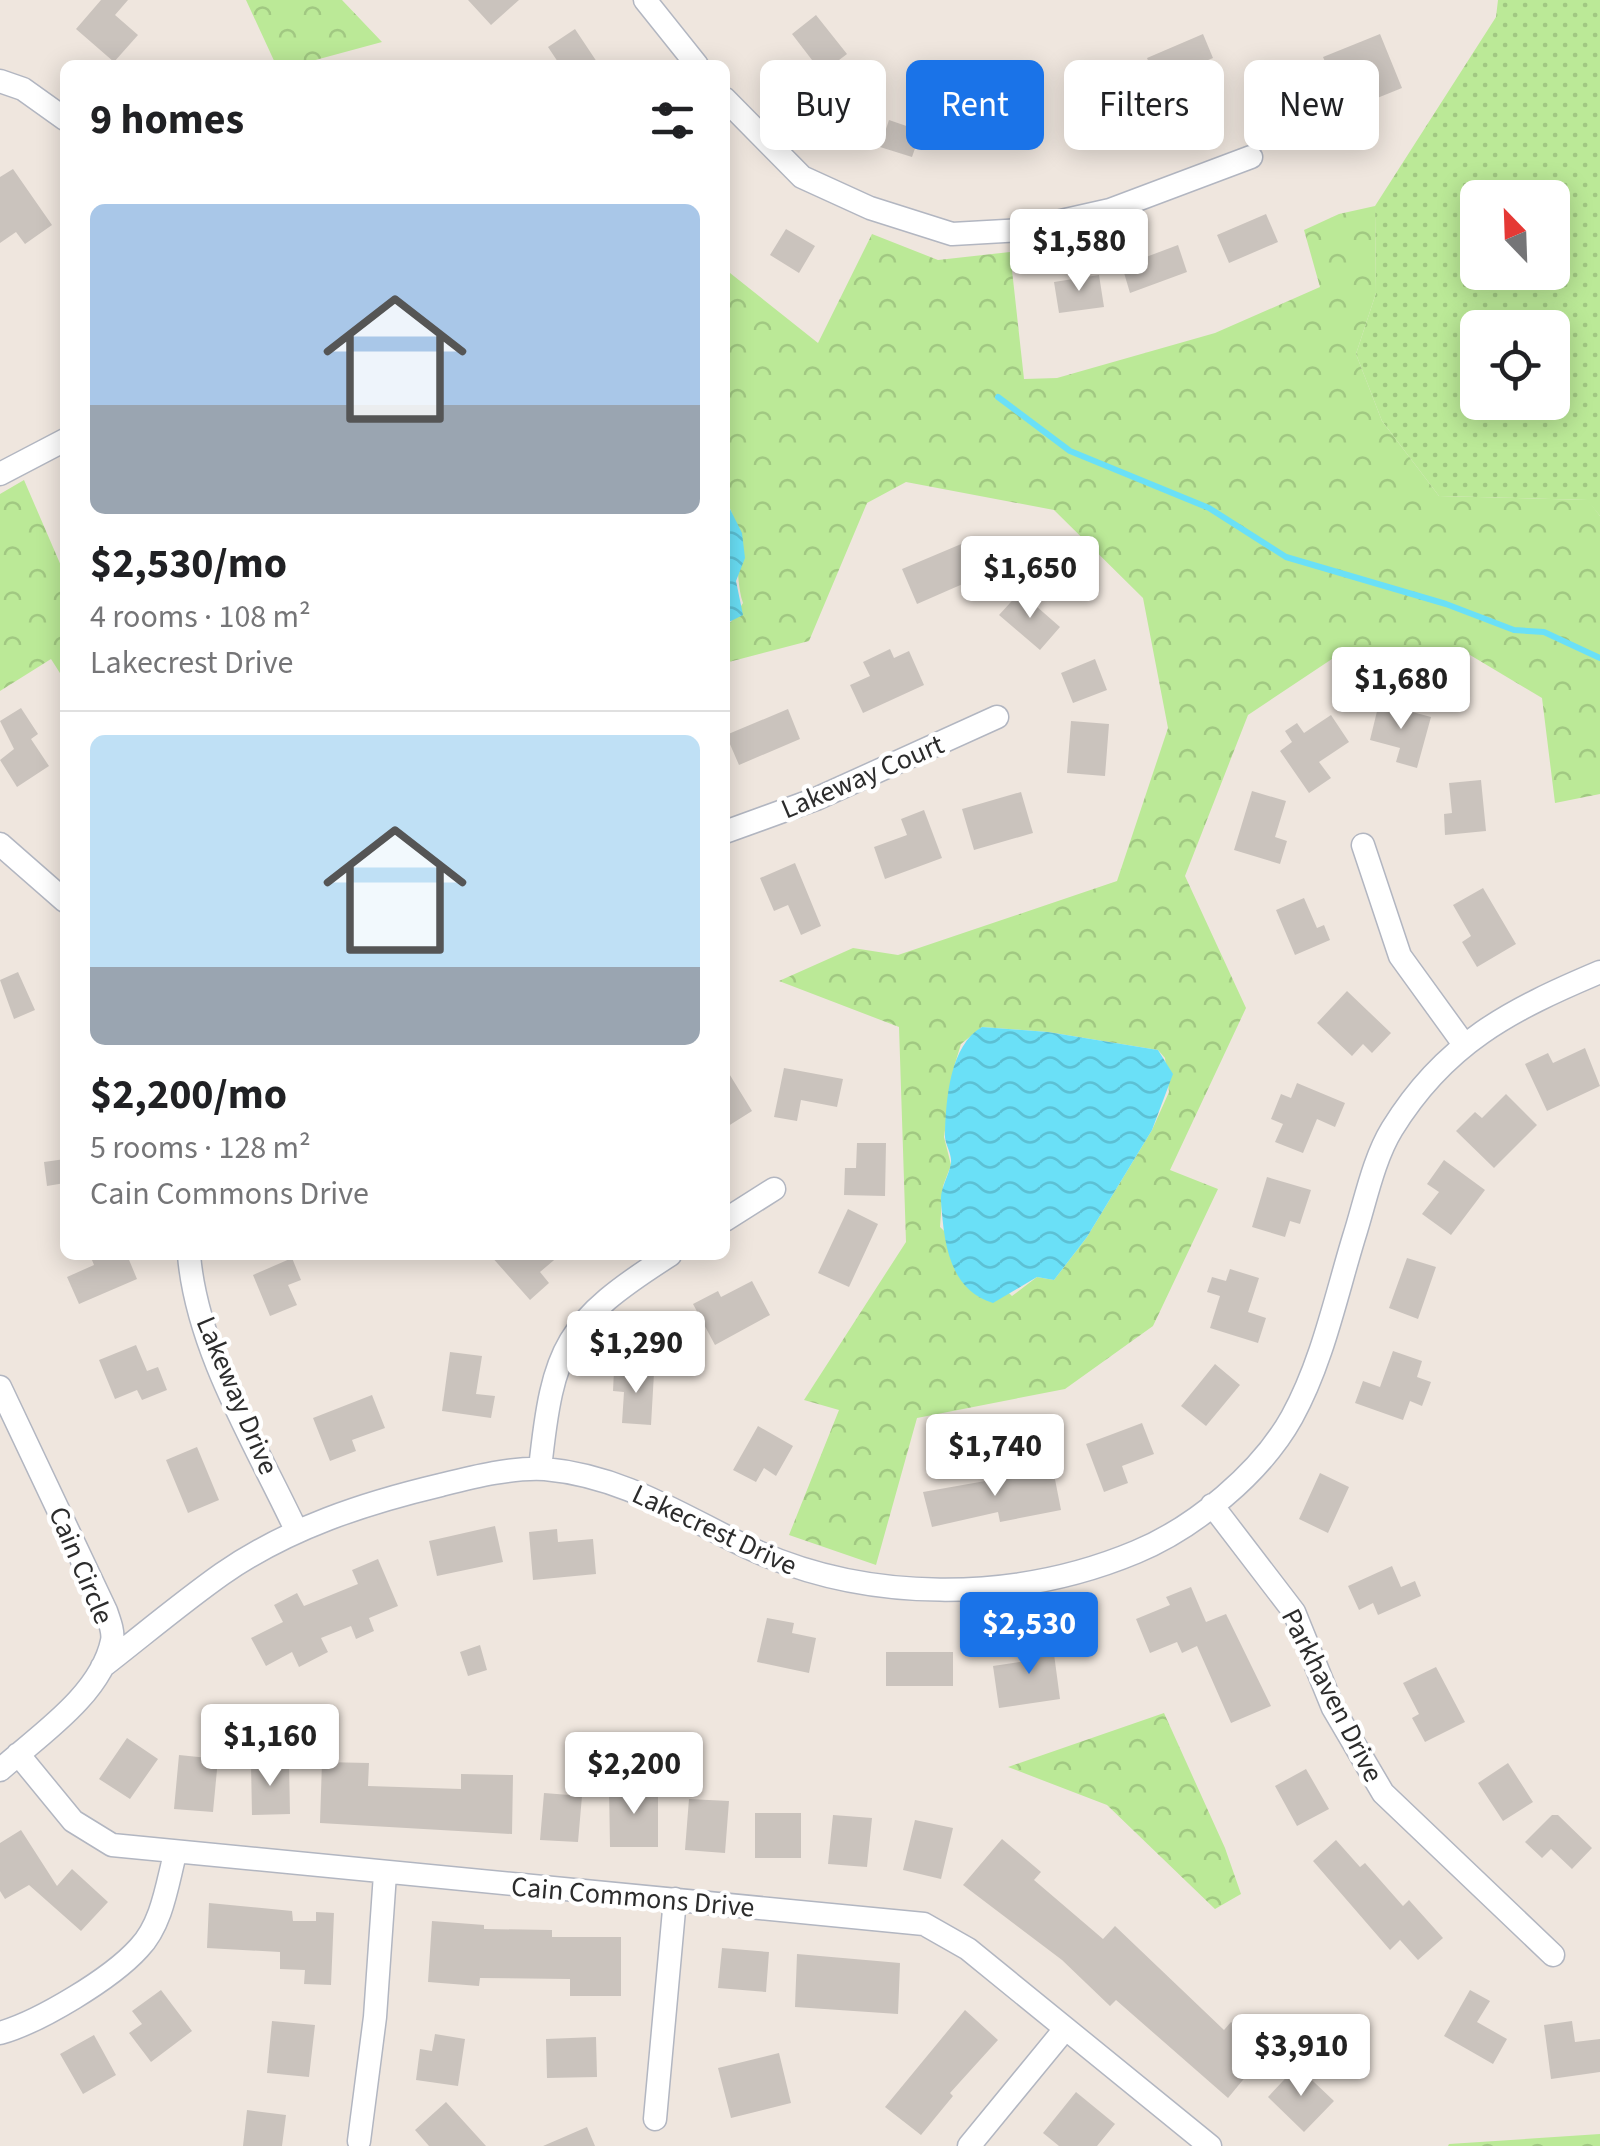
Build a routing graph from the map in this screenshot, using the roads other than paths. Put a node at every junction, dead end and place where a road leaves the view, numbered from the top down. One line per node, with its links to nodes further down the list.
1 (645, 0): 2 (street)
2 (694, 60)
3 (0, 81): 5 (street)
4 (730, 105): 6 (street)
5 (60, 115)
6 (1252, 158)
7 (60, 443): 8 (street)
8 (0, 474)
9 (997, 718): 10 (street, Lakeway Court)
10 (730, 830)
11 (0, 844): 13 (street)
12 (1363, 846): 15 (street)
13 (60, 897)
14 (1600, 972): 15 (street, Lakecrest Drive)
15 (1463, 1042): 22 (street, Lakecrest Drive)
16 (774, 1189): 17 (street)
17 (730, 1217)
18 (190, 1260): 23 (street, Lakeway Drive)
19 (662, 1260): 21 (street)
20 (0, 1387): 24 (street, Cain Circle)
21 (540, 1469): 22 (street, Lakecrest Drive); 23 (street, Lakecrest Drive)
22 (1212, 1505): 30 (street, Parkhaven Drive)
23 (296, 1532): 24 (street, Lakecrest Drive)
24 (102, 1667): 25 (street, Cain Circle)
25 (18, 1754): 26 (street, Cain Circle); 27 (street, Cain Commons Drive)
26 (0, 1770)
27 (175, 1854): 28 (street, Cain Commons Drive); 32 (street)
28 (384, 1874): 29 (street, Cain Commons Drive); 34 (street)
29 (675, 1899): 31 (street, Cain Commons Drive); 33 (street)
30 (1553, 1955)
31 (1065, 2028): 35 (street); 36 (street, Cain Commons Drive)
32 (0, 2032)
33 (655, 2119)
34 (359, 2141)
35 (968, 2146)
36 (1210, 2146)

